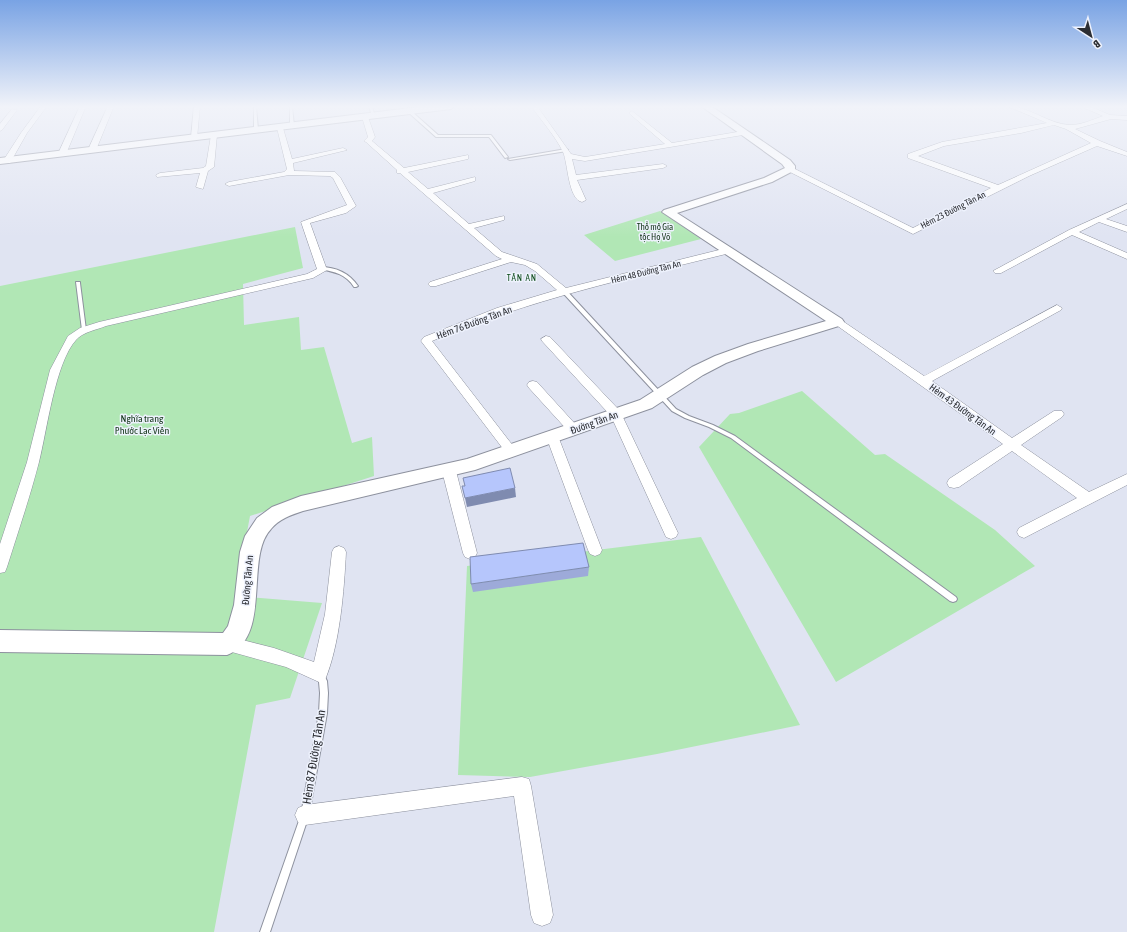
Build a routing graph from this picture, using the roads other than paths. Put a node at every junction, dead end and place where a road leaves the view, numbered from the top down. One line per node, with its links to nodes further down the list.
1 (12, 149): 20 (street)
2 (64, 149): 17 (street)
3 (96, 149): 14 (street)
4 (212, 149): 23 (street)
5 (286, 149): 21 (street)
6 (377, 149): 25 (street)
7 (501, 149): 16 (lane)
8 (565, 149): 16 (street)
9 (643, 149): 16 (street)
10 (767, 149): 24 (street)
11 (928, 149): 32 (street)
12 (1083, 149): 32 (street, Hẻm 23 Đường Tân An)
13 (1115, 149): 18 (street)
14 (92, 150): 17 (street)
15 (343, 150): 21 (street)
16 (567, 153): 28 (street)
17 (62, 154): 20 (street)
18 (1127, 154)
19 (465, 157): 25 (street)
20 (4, 161)
21 (289, 162): 26 (street)
22 (663, 166): 28 (street)
23 (205, 170): 27 (street); 31 (street)
24 (790, 170): 32 (street, Hẻm 23 Đường Tân An); 41 (street)
25 (400, 171): 33 (street)
26 (288, 173): 30 (street); 44 (street)
27 (160, 175)
28 (573, 178): 34 (street)
29 (472, 179): 33 (street)
30 (229, 184)
31 (200, 187)
32 (998, 188)
33 (427, 192): 38 (street)
34 (582, 200)
35 (1127, 206): 37 (street)
36 (501, 218): 38 (street)
37 (1098, 219): 39 (street); 40 (street)
38 (468, 227): 43 (street)
39 (1127, 229)
40 (1072, 232): 42 (street); 45 (street)
41 (728, 251): 49 (street, Hẻm 48 Đường Tân An); 51 (street)
42 (1127, 256)
43 (510, 259): 47 (street); 49 (street)
44 (322, 268): 48 (lane); 52 (street)
45 (998, 271)
46 (78, 283): 52 (lane)
47 (433, 284)
48 (356, 286)
49 (564, 292): 56 (lane); 62 (street, Hẻm 76 Đường Tân An)
50 (1058, 308): 54 (street)
51 (837, 322): 54 (street, Hẻm 43 Đường Tân An); 56 (street, Đường Tân An)
52 (84, 330): 72 (street)
53 (546, 339): 57 (street)
54 (924, 381): 61 (street, Hẻm 43 Đường Tân An)
55 (533, 385): 59 (street)
56 (660, 396): 57 (street, Đường Tân An); 73 (lane)
57 (616, 414): 59 (street, Đường Tân An); 68 (street)
58 (1058, 414): 61 (street)
59 (573, 429): 60 (street, Đường Tân An)
60 (552, 436): 62 (street, Đường Tân An); 69 (street)
61 (1012, 444): 65 (street); 66 (street, Hẻm 43 Đường Tân An)
62 (511, 451): 63 (street, Đường Tân An)
63 (449, 471): 71 (street); 75 (street, Đường Tân An)
64 (1127, 479): 66 (street)
65 (954, 483)
66 (1088, 499): 67 (street)
67 (1024, 532)
68 (671, 533)
69 (595, 550)
70 (338, 552): 76 (street)
71 (470, 553)
72 (0, 566)
73 (953, 599)
74 (0, 641): 75 (street)
75 (228, 644): 76 (street)
76 (319, 674): 77 (lane, Hẻm 87 Đường Tân An)
77 (305, 815): 78 (street); 79 (lane, Hẻm 87 Đường Tân An)
78 (542, 915)
79 (265, 932)

